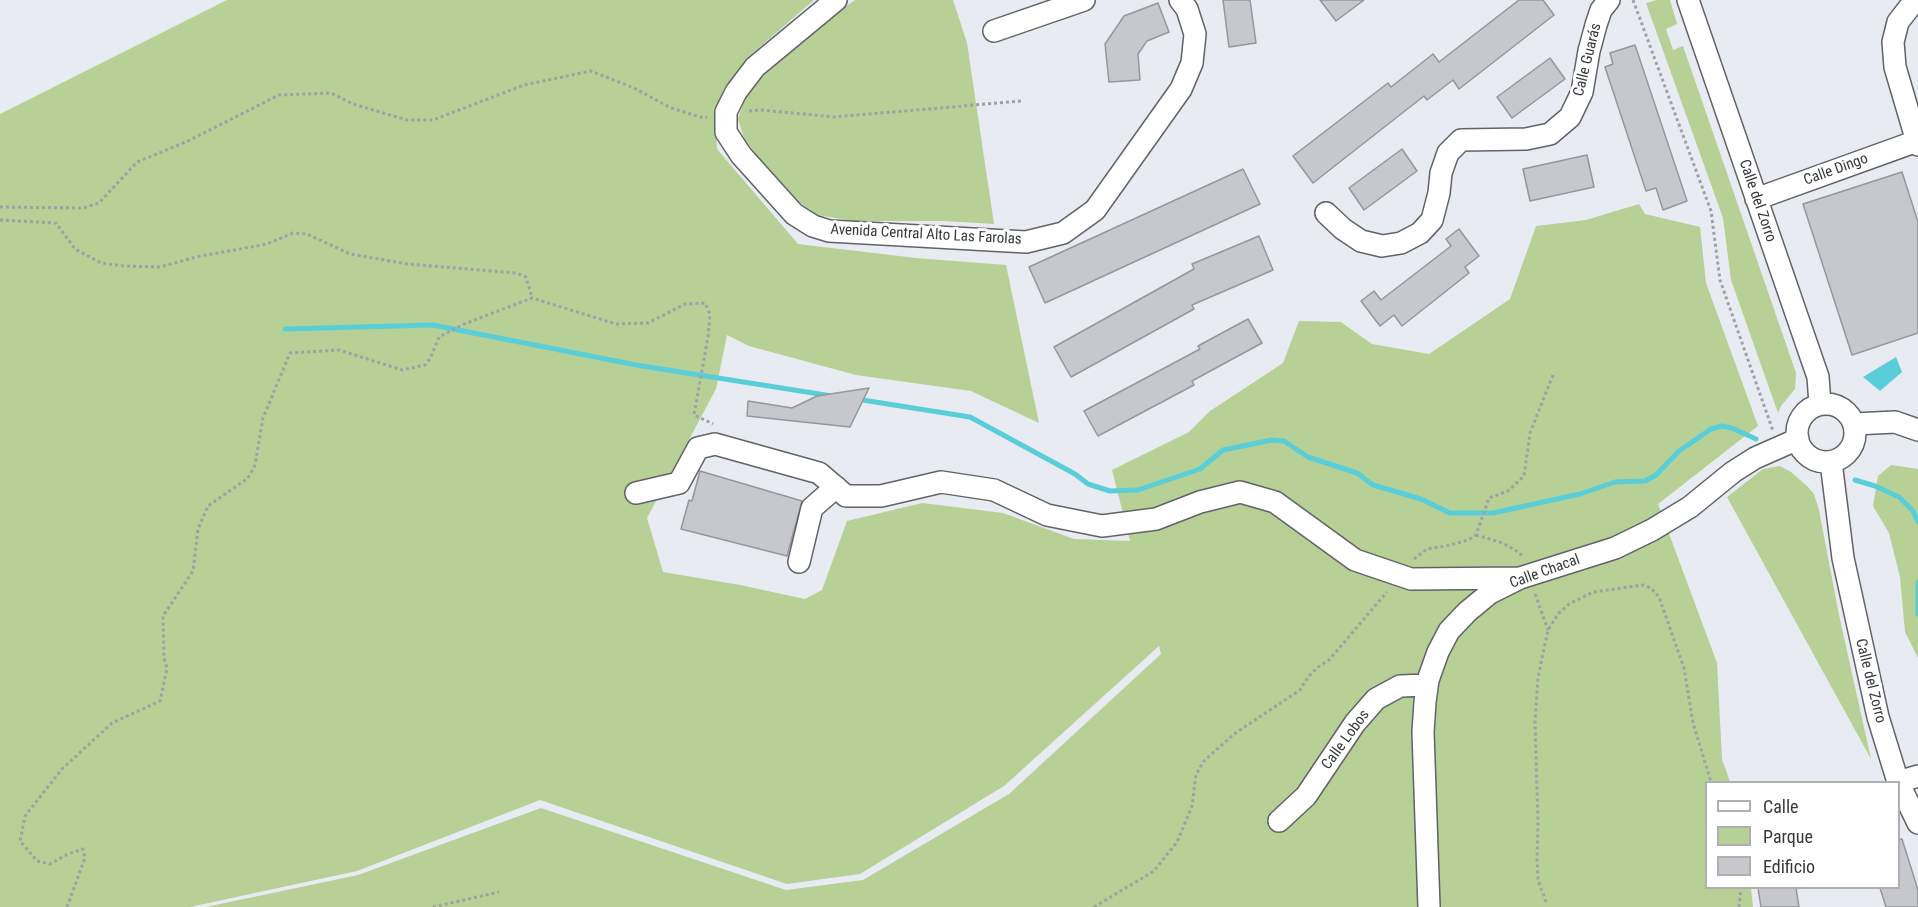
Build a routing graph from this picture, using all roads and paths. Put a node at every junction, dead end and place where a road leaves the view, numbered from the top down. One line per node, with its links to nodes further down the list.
1 (836, 0): 10 (street)
2 (1084, 0): 8 (street)
3 (1180, 0): 10 (street, Avenida Central Alto Las Farolas)
4 (1609, 0): 14 (street, Calle Guarás)
5 (1634, 0): 22 (path)
6 (1688, 0): 12 (street, Calle del Zorro)
7 (1917, 0): 11 (street, Calle Dingo)
8 (994, 31)
9 (1021, 101): 10 (path)
10 (726, 112): 13 (path)
11 (1917, 143): 12 (street, Calle Dingo)
12 (1756, 199): 18 (street, Calle del Zorro)
13 (0, 207)
14 (1326, 213)
15 (0, 220): 16 (path)
16 (532, 298): 20 (path); 40 (path)
17 (1552, 375): 26 (path)
18 (1820, 404): 19 (street); 22 (street)
19 (1854, 424): 21 (street); 23 (street)
20 (719, 426)
21 (1918, 430)
22 (1788, 443): 23 (street); 28 (street, Calle Chacal)
23 (1831, 462): 33 (street, Calle del Zorro)
24 (836, 487): 25 (street); 27 (street); 29 (street)
25 (636, 493)
26 (1476, 535): 28 (path); 29 (path)
27 (800, 562)
28 (1521, 569): 29 (street); 32 (street, Calle Chacal)
29 (1398, 575): 42 (path)
30 (1535, 593): 31 (path)
31 (1548, 630): 34 (path); 39 (path)
32 (1427, 685): 35 (street, Calle Lobos); 43 (street, Calle Chacal)
33 (1908, 779): 36 (street, Calle del Zorro)
34 (1710, 781)
35 (1279, 821)
36 (1918, 824)
37 (1741, 889): 44 (path)
38 (499, 892): 41 (path)
39 (1546, 902)
40 (67, 907)
41 (434, 907)
42 (1094, 907)
43 (1429, 907)
44 (1739, 907)

